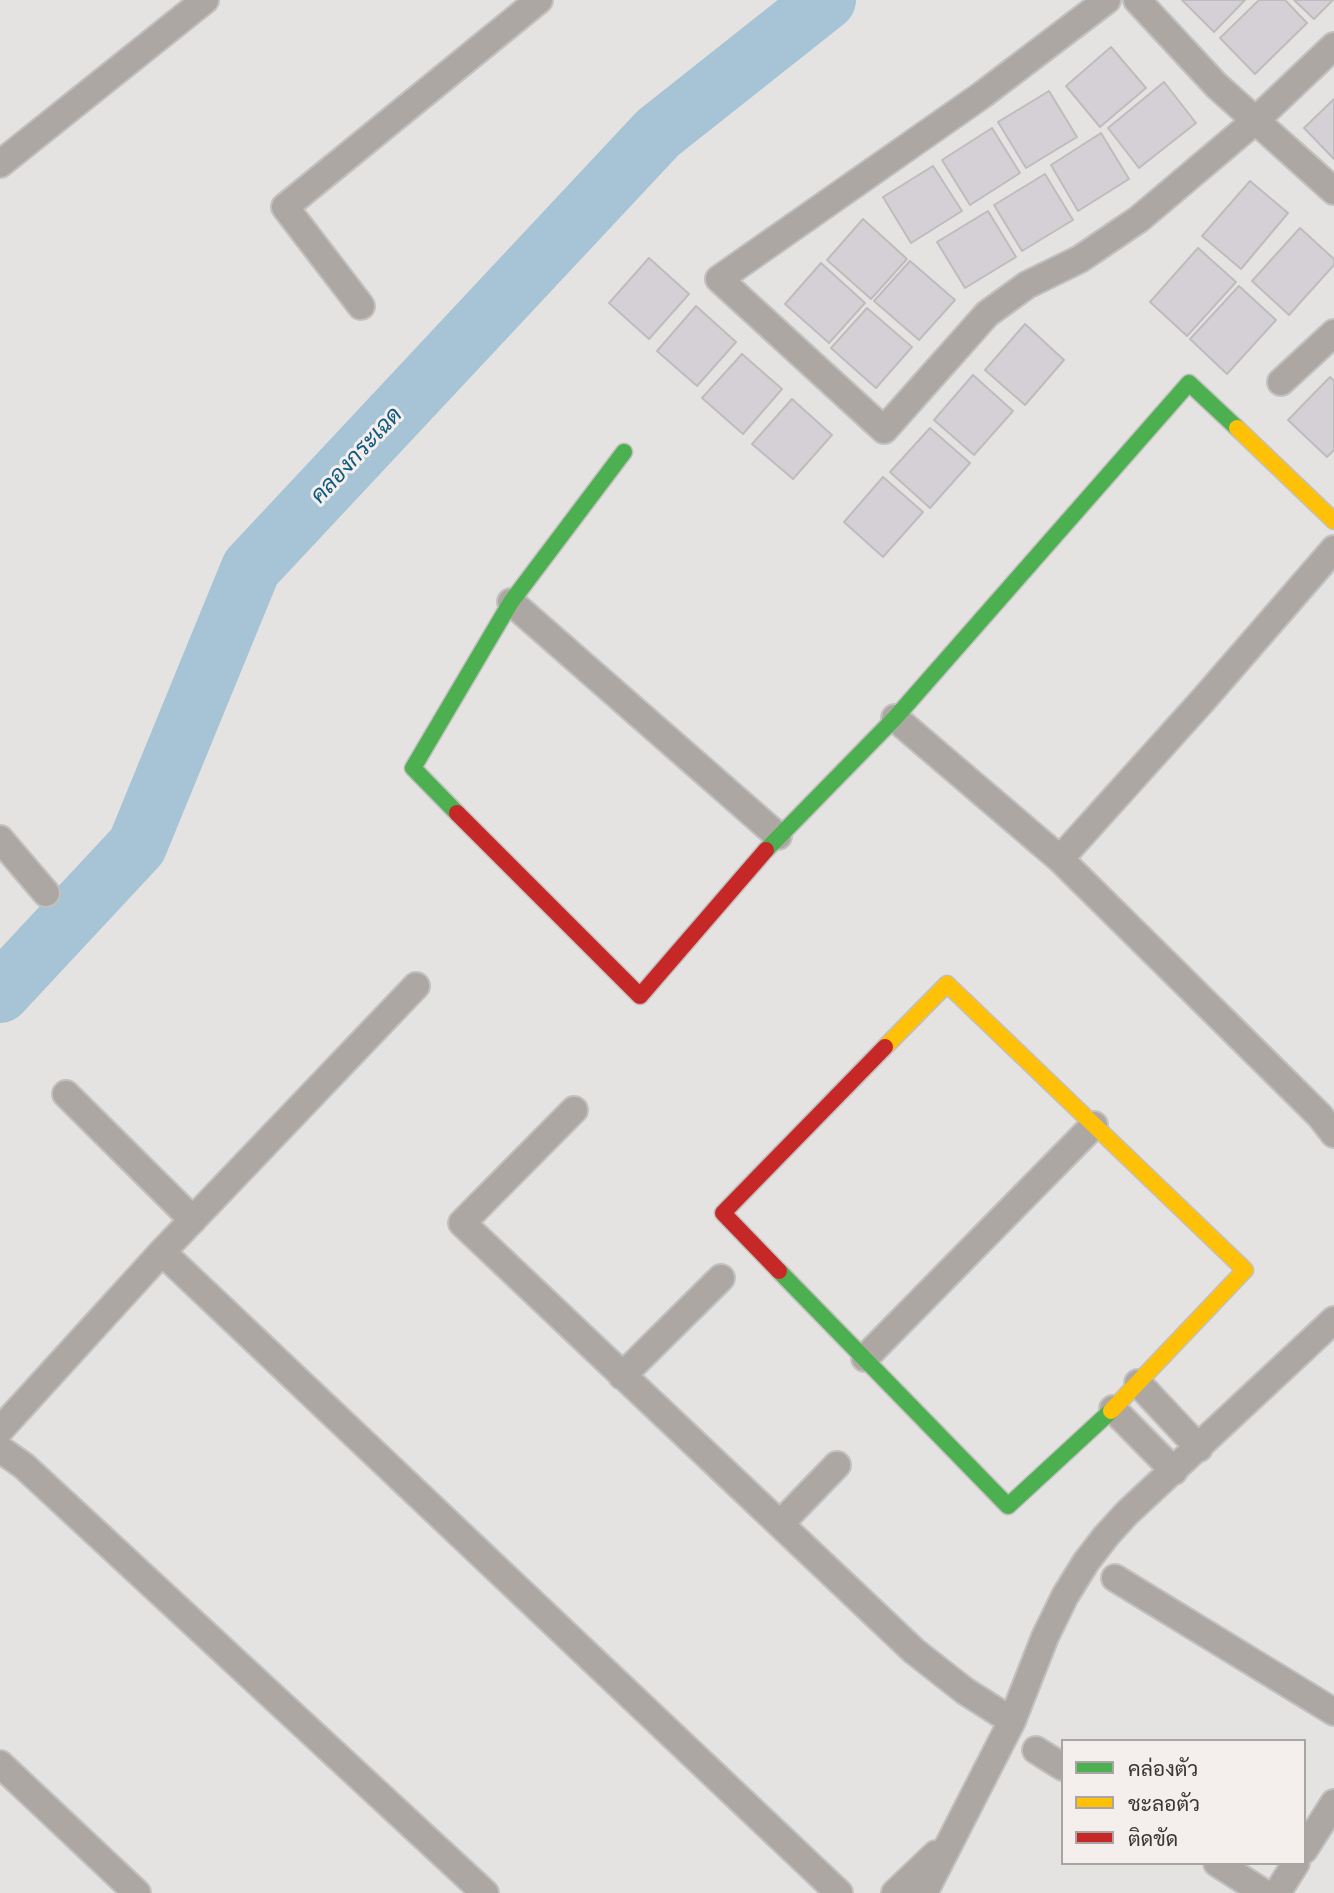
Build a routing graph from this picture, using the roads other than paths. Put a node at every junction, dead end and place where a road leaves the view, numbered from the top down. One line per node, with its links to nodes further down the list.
1 (205, 0): 7 (street)
2 (539, 0): 9 (street)
3 (1107, 0): 6 (street)
4 (1137, 0): 6 (street)
5 (1334, 46): 6 (street)
6 (1255, 121): 8 (street)
7 (0, 164)
8 (1334, 191)
9 (361, 306)
10 (1334, 333): 11 (street)
11 (1281, 382)
12 (624, 452): 15 (street)
13 (1334, 521): 16 (street)
14 (1334, 549): 19 (street)
15 (511, 602): 17 (street); 17 (street)
16 (895, 718): 17 (street); 19 (street)
17 (778, 836)
18 (0, 839): 20 (street)
19 (1060, 859): 25 (street)
20 (46, 893)
21 (416, 986): 26 (street)
22 (66, 1094): 26 (street)
23 (574, 1110): 31 (street)
24 (1094, 1125): 30 (street); 30 (street); 32 (street)
25 (1334, 1134)
26 (192, 1220): 27 (street)
27 (162, 1252): 34 (street); 53 (street)
28 (721, 1278): 31 (street)
29 (1334, 1320): 35 (street)
30 (865, 1358): 33 (street)
31 (622, 1376): 39 (street)
32 (1138, 1383): 33 (street); 35 (street)
33 (1113, 1409): 38 (street)
34 (0, 1430)
35 (1199, 1448): 38 (street)
36 (0, 1449): 52 (street)
37 (837, 1465): 39 (street)
38 (1174, 1471): 42 (street)
39 (780, 1524): 42 (street)
40 (1115, 1578): 41 (street)
41 (1334, 1712)
42 (1012, 1721): 47 (street)
43 (1036, 1750): 45 (street)
44 (0, 1764): 51 (street)
45 (1061, 1765)
46 (1334, 1803): 48 (street)
47 (952, 1838): 54 (street); 55 (street)
48 (1306, 1847)
49 (1220, 1865): 56 (street)
50 (1295, 1865): 57 (street)
51 (137, 1893)
52 (485, 1893)
53 (838, 1893)
54 (895, 1893)
55 (923, 1893)
56 (1265, 1893)
57 (1277, 1893)

